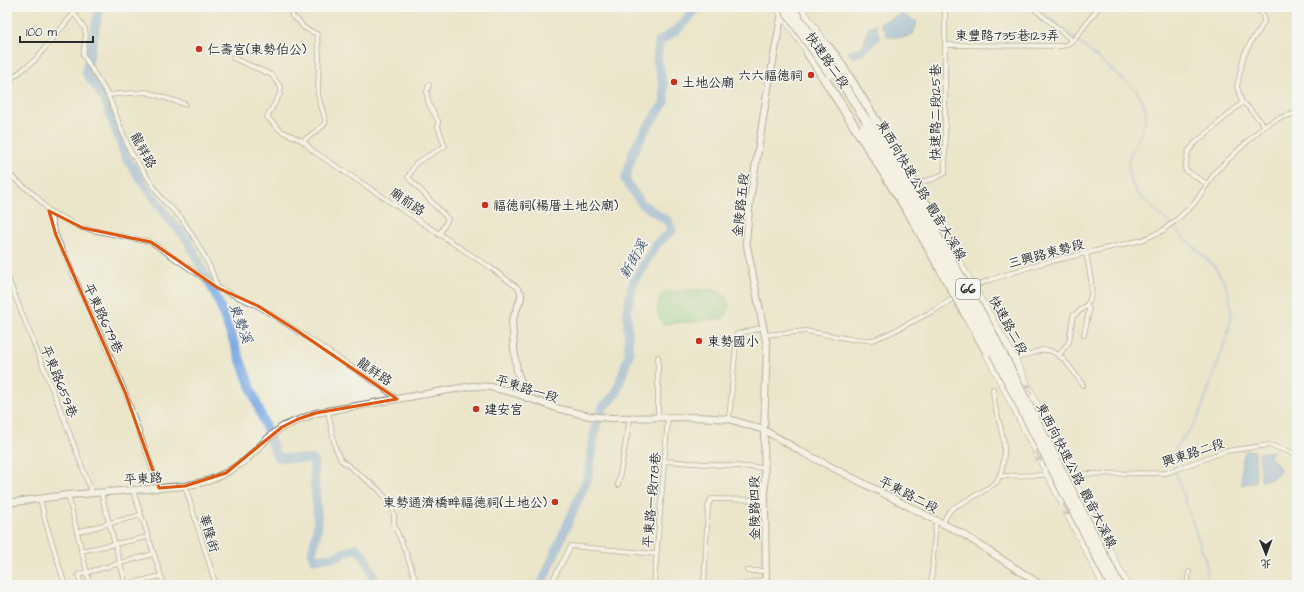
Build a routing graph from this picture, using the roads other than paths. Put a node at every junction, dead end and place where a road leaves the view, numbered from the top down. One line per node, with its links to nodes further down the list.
1 (72, 7): 12 (street, 龍祥路)
2 (79, 7): 12 (street)
3 (292, 7): 25 (street)
4 (777, 7): 11 (main road, 66)
5 (791, 7): 48 (highway, 東西向快速公路 觀音大溪線 / 66, bridge)
6 (800, 7): 15 (main road, 快速路二段 / 66)
7 (945, 7): 14 (street)
8 (1032, 7): 13 (street)
9 (1099, 7): 13 (street, 東豐路735巷123弄)
10 (1256, 7): 21 (street)
11 (783, 9): 16 (main road, 快速路二段 / 66); 38 (street, 金陵路五段); 48 (highway, 東西向快速公路 觀音大溪線 / 66, bridge)
12 (74, 13): 18 (street); 20 (street, 龍祥路)
13 (1073, 41): 14 (street, 東豐路735巷123弄)
14 (945, 45): 27 (street, 快速路二段125巷)
15 (828, 47): 33 (main road, 快速路二段 / 66); 48 (highway, bridge)
16 (808, 53): 36 (main road, 快速路二段 / 66); 48 (highway, bridge)
17 (233, 58): 25 (street, 廟前路)
18 (7, 82)
19 (429, 85): 30 (street)
20 (108, 95): 22 (street); 34 (street, 龍祥路)
21 (1242, 103): 24 (street); 28 (street)
22 (186, 104)
23 (1297, 113): 24 (street, 三興路東勢段)
24 (1265, 126): 28 (street, 三興路東勢段)
25 (303, 141): 30 (street, 廟前路)
26 (7, 173): 29 (street, 平東路679巷)
27 (917, 183)
28 (1207, 184): 31 (street, 三興路東勢段)
29 (49, 211): 34 (street, 龍祥路); 64 (street, 平東路679巷)
30 (439, 235): 35 (street, 廟前路)
31 (1086, 252): 33 (street, 三興路東勢段); 37 (street)
32 (7, 276): 67 (street, 平東路659巷)
33 (973, 286): 36 (street, 三興路東勢段); 59 (main road, 快速路二段 / 66, one-way to 33)
34 (218, 288): 47 (street, 龍祥路)
35 (521, 293): 46 (street, 廟前路)
36 (958, 296): 39 (street, 三興路東勢段); 60 (main road, 快速路二段 / 66, one-way to 60)
37 (1087, 305): 40 (street); 41 (street)
38 (764, 327): 39 (street, 金陵路五段); 53 (street)
39 (765, 335): 54 (street, 金陵路五段)
40 (1084, 336)
41 (1060, 355): 43 (street); 44 (street)
42 (658, 357): 52 (street)
43 (1019, 357)
44 (1083, 385)
45 (993, 389): 61 (street)
46 (527, 398): 47 (street, 平東路一段); 51 (street, 平東路一段)
47 (397, 399): 49 (street, 平東路一段)
48 (1023, 403): 103 (highway, 東西向快速公路 觀音大溪線 / 66, bridge); 104 (highway, 東西向快速公路 觀音大溪線 / 66, bridge)
49 (328, 411): 55 (street, 平東路一段); 96 (street)
50 (668, 417): 52 (street, 平東路一段); 53 (street, 平東路一段); 57 (street, 平東路一段178巷)
51 (630, 418): 52 (street, 平東路一段); 62 (street)
52 (658, 418)
53 (729, 419): 54 (street, 平東路一段)
54 (764, 430): 58 (street, 金陵路四段); 73 (street, 平東路二段)
55 (267, 439): 63 (street, 平東路)
56 (1297, 454): 59 (street, 興東路二段)
57 (664, 461): 58 (street); 81 (street, 平東路一段178巷)
58 (765, 468): 70 (street, 金陵路四段)
59 (1070, 474): 60 (street, 興東路二段); 105 (main road, 快速路二段 / 66)
60 (1048, 475): 61 (street, 興東路二段); 102 (main road, 快速路二段 / 66, one-way to 102)
61 (1000, 476): 75 (street)
62 (618, 485)
63 (185, 486): 64 (street, 平東路); 95 (street, 華隆街)
64 (159, 488): 65 (street, 平東路)
65 (133, 490): 66 (street, 平東路); 72 (street)
66 (101, 492): 67 (street, 平東路); 74 (street)
67 (92, 493): 68 (street, 平東路)
68 (68, 495): 69 (street, 平東路); 76 (street)
69 (40, 498): 71 (street, 平東路); 90 (street)
70 (765, 500): 84 (street, 金陵路四段); 98 (street)
71 (7, 503)
72 (141, 515): 74 (street); 77 (street)
73 (936, 520): 75 (street, 平東路二段); 100 (street)
74 (110, 523): 76 (street); 78 (street)
75 (944, 523): 101 (street, 平東路二段)
76 (77, 532): 79 (street)
77 (148, 537): 78 (street); 80 (street)
78 (115, 544): 79 (street); 82 (street)
79 (81, 551): 86 (street)
80 (154, 554): 82 (street); 87 (street)
81 (656, 554): 89 (street); 97 (street, 平東路一段178巷)
82 (120, 564): 86 (street); 93 (street)
83 (747, 571): 84 (street)
84 (766, 571): 88 (street, 金陵路四段)
85 (1189, 572): 106 (street)
86 (87, 573): 91 (street); 92 (street)
87 (161, 576): 93 (street); 94 (street)
88 (766, 582): 99 (street)
89 (550, 584)
90 (65, 585)
91 (82, 585)
92 (90, 585)
93 (125, 585)
94 (164, 585)
95 (216, 585)
96 (417, 585)
97 (654, 585)
98 (704, 585)
99 (743, 585)
100 (931, 585)
101 (1041, 585)
102 (1104, 585)
103 (1111, 585)
104 (1119, 585)
105 (1127, 585)
106 (1187, 585)

